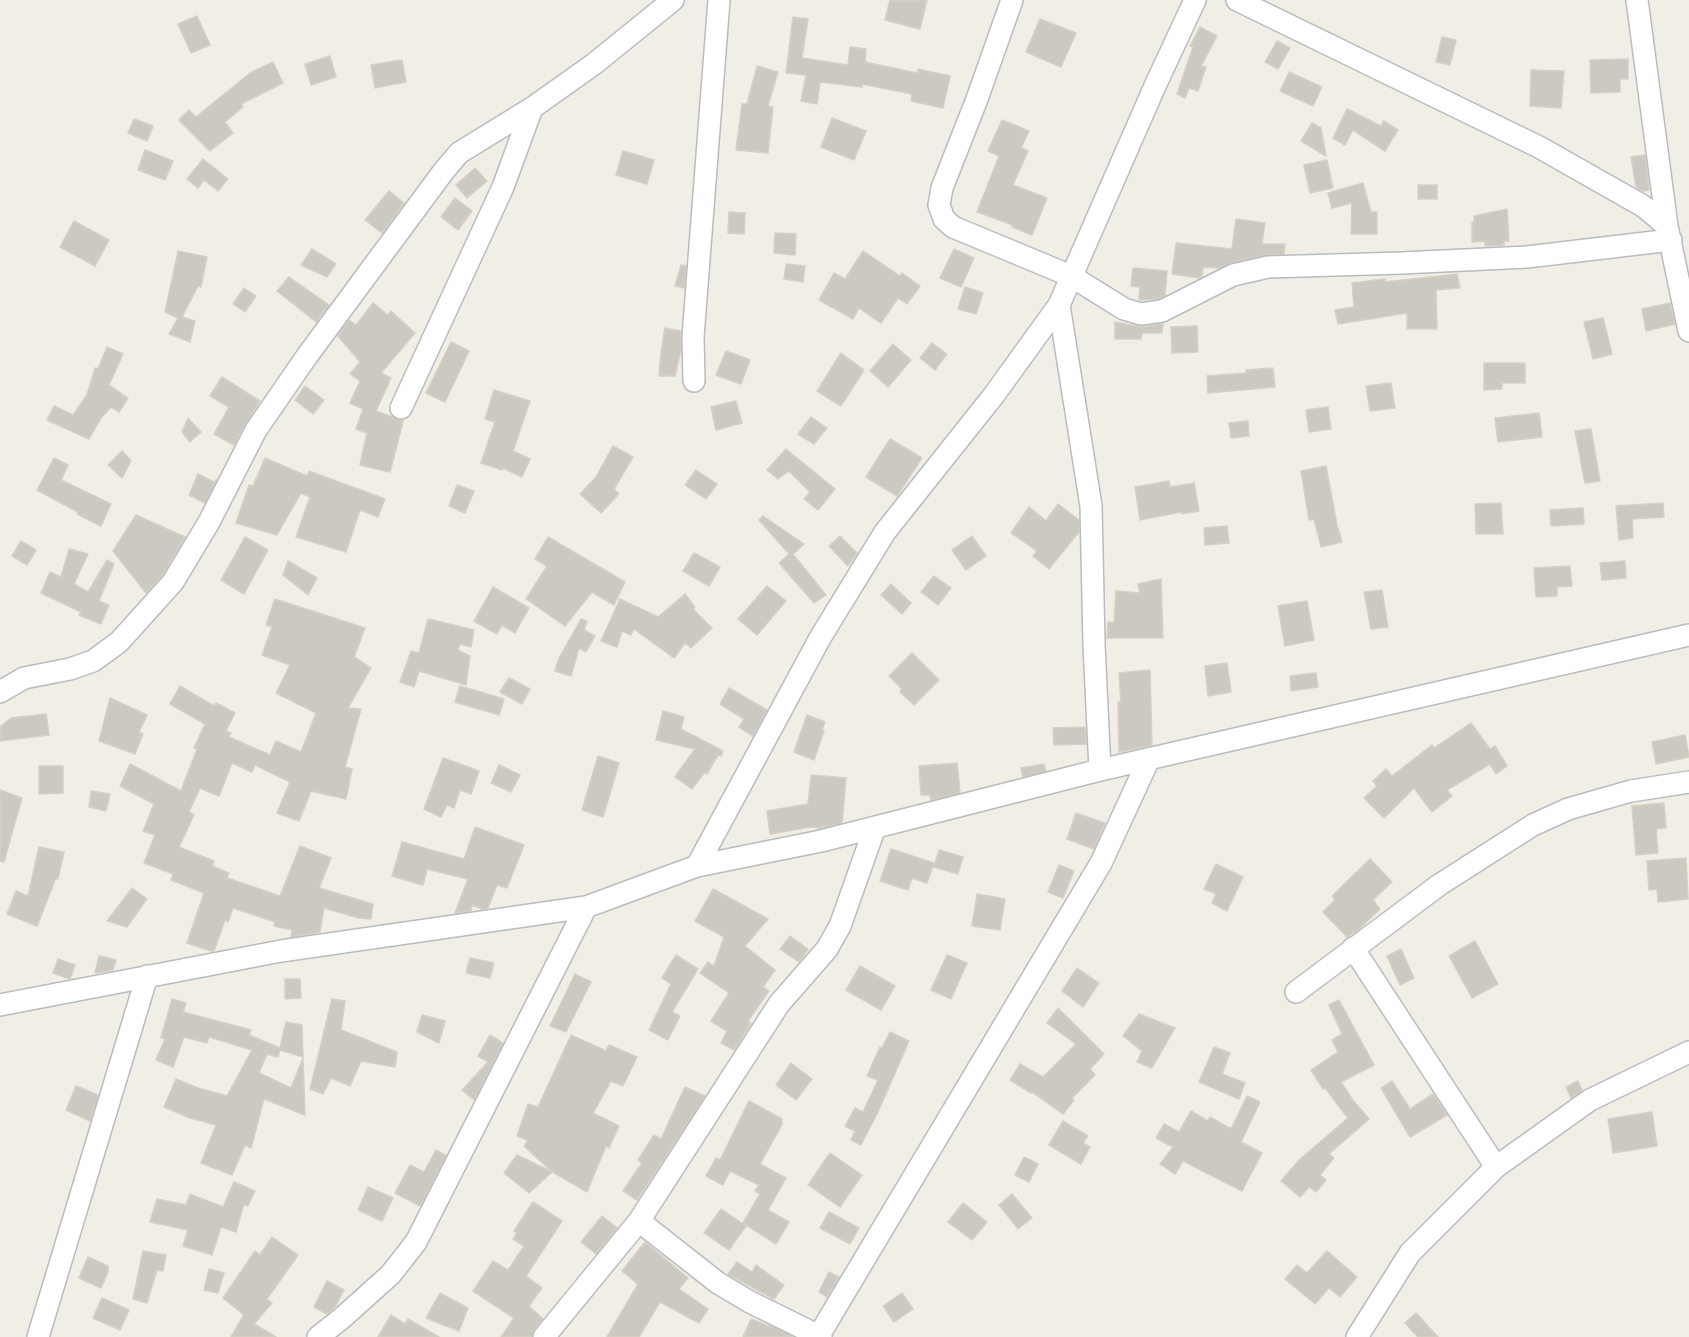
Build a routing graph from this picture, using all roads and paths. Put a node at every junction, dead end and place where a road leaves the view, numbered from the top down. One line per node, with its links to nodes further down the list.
1 (674, 0): 7 (street)
2 (719, 0): 12 (street)
3 (1012, 0): 9 (street)
4 (1195, 0): 9 (street)
5 (1237, 0): 8 (street)
6 (1637, 0): 8 (street)
7 (532, 108): 13 (street); 15 (street)
8 (1669, 233): 9 (street); 11 (street)
9 (1071, 276): 10 (street)
10 (1059, 305): 17 (street); 20 (street)
11 (1689, 331)
12 (694, 381)
13 (401, 408)
14 (1689, 635): 16 (street)
15 (0, 692)
16 (1149, 759): 17 (street); 32 (street)
17 (1100, 770): 19 (street)
18 (1689, 782): 22 (street)
19 (875, 827): 20 (street); 28 (street)
20 (697, 866): 21 (street)
21 (586, 907): 23 (street); 30 (street)
22 (1353, 948): 24 (street); 27 (street)
23 (147, 976): 25 (street); 29 (street)
24 (1296, 992)
25 (0, 1005)
26 (1689, 1052): 27 (street)
27 (1496, 1167): 33 (street)
28 (639, 1221): 31 (street); 32 (street)
29 (38, 1337)
30 (318, 1337)
31 (544, 1337)
32 (819, 1337)
33 (1357, 1337)

